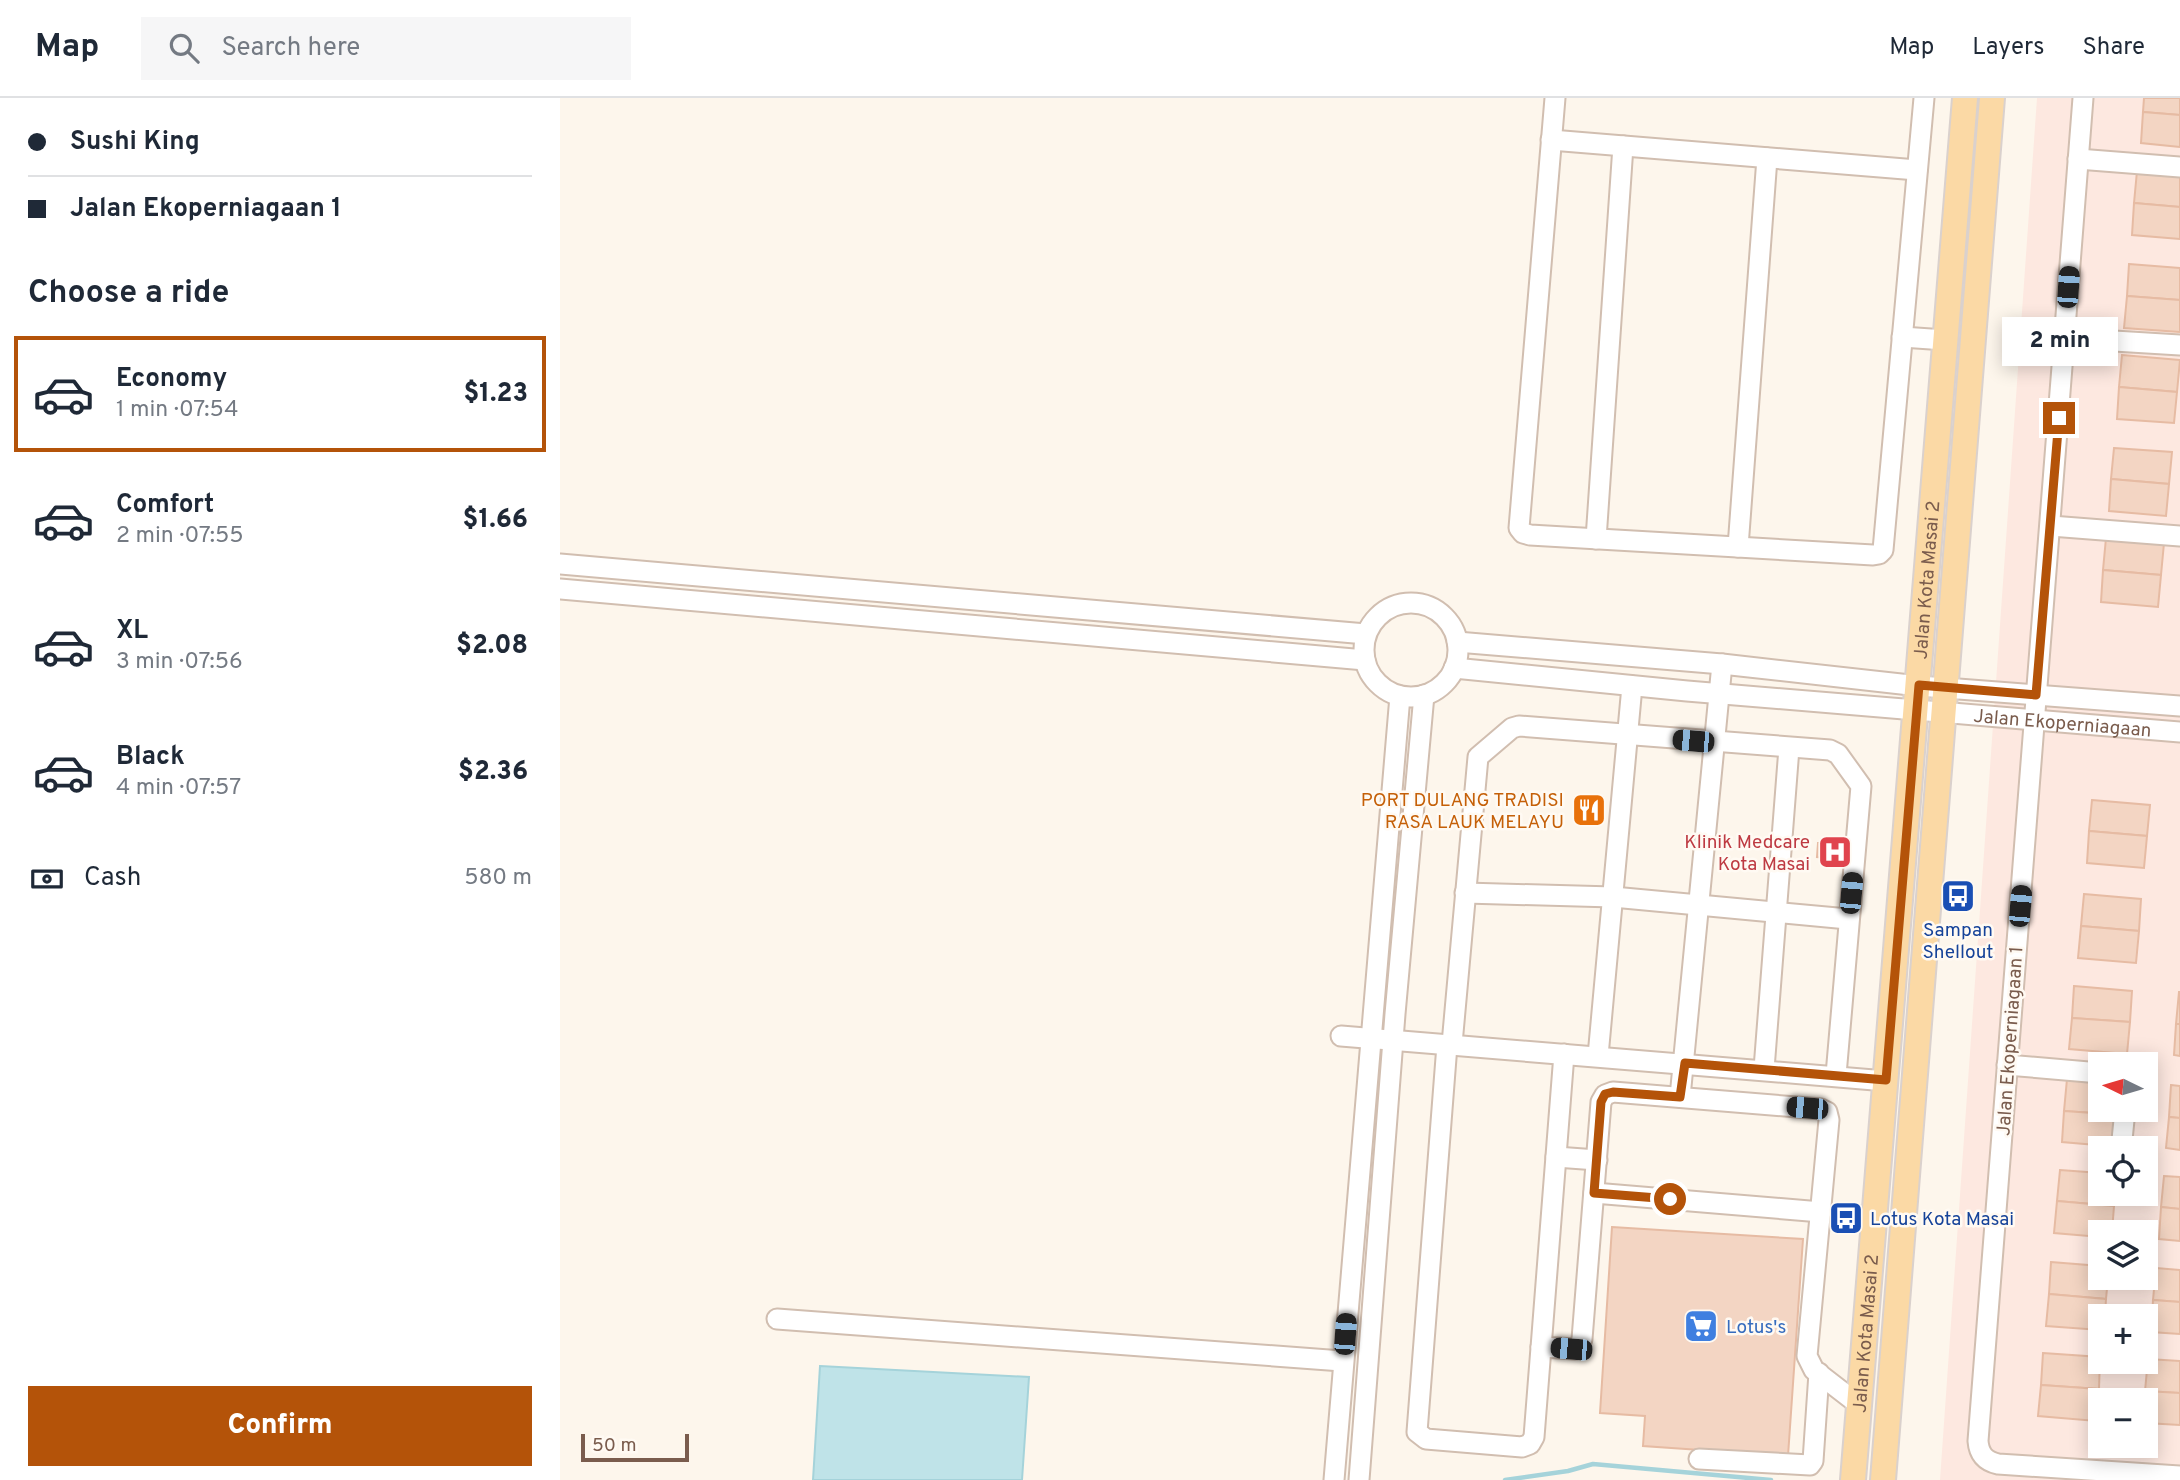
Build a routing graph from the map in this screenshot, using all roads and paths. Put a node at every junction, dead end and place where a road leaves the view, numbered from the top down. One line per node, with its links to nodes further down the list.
1 (1555, 98): 6 (street)
2 (1924, 98): 11 (street)
3 (1965, 98): 14 (main road, Jalan Kota Masai 2)
4 (1992, 98): 29 (main road, Jalan Kota Masai 2)
5 (2083, 98): 9 (street, Jalan Ekoperniagaan 1)
6 (1551, 139): 7 (street); 18 (street)
7 (1623, 146): 8 (street); 18 (street)
8 (1767, 158): 11 (street); 19 (street)
9 (2078, 159): 10 (street); 13 (street, Jalan Ekoperniagaan 1)
10 (2180, 167)
11 (1917, 170): 12 (street)
12 (1902, 337): 14 (street); 19 (street)
13 (2064, 338): 15 (street); 16 (street, Jalan Ekoperniagaan 1)
14 (1945, 340): 27 (main road, Jalan Kota Masai 2)
15 (2180, 345)
16 (2052, 526): 17 (street); 32 (street, Jalan Ekoperniagaan 1)
17 (2180, 536)
18 (1596, 539): 19 (street)
19 (1738, 547)
20 (560, 564): 22 (street)
21 (560, 589): 24 (street)
22 (1366, 634): 23 (street); 24 (street)
23 (1457, 642): 25 (street, Jalan Ekoperniagaan); 26 (street)
24 (1365, 660): 33 (street)
25 (1722, 664): 27 (street, Jalan Ekoperniagaan); 30 (street)
26 (1454, 668): 28 (street, Jalan Ekoperniagaan); 31 (street)
27 (1919, 685): 29 (street, Jalan Ekoperniagaan); 35 (main road, Jalan Kota Masai 2)
28 (1632, 686): 30 (street, Jalan Ekoperniagaan); 39 (street)
29 (1946, 688): 32 (street, Jalan Ekoperniagaan); 36 (main road, Jalan Kota Masai 2)
30 (1719, 694): 35 (street, Jalan Ekoperniagaan); 40 (street)
31 (1423, 695): 33 (street); 49 (street)
32 (2036, 695): 34 (street, Jalan Ekoperniagaan); 37 (street, Jalan Ekoperniagaan 1)
33 (1400, 696): 48 (street)
34 (2180, 706)
35 (1916, 711): 36 (street, Jalan Ekoperniagaan); 58 (main road, Jalan Kota Masai 2)
36 (1944, 713): 37 (street, Jalan Ekoperniagaan); 74 (main road, Jalan Kota Masai 2)
37 (2034, 720): 38 (street, Jalan Ekoperniagaan); 54 (street, Jalan Ekoperniagaan 1)
38 (2180, 732)
39 (1628, 736): 40 (street); 42 (street); 43 (street)
40 (1715, 742): 41 (street); 44 (street)
41 (1789, 748): 45 (street); 46 (street)
42 (1465, 893): 43 (street); 50 (street)
43 (1613, 897): 44 (street); 52 (street)
44 (1699, 904): 45 (street); 53 (street)
45 (1776, 912): 46 (street); 55 (street)
46 (1848, 919): 57 (street)
47 (1341, 1036): 48 (street)
48 (1369, 1038): 49 (street); 66 (street)
49 (1394, 1040): 50 (street); 72 (street)
50 (1449, 1044): 51 (street); 65 (street)
51 (1564, 1054): 52 (street); 60 (street)
52 (1598, 1056): 53 (street)
53 (1685, 1063): 55 (street); 59 (street)
54 (2007, 1065): 56 (street); 70 (street, Jalan Ekoperniagaan 1)
55 (1764, 1069): 57 (street)
56 (2088, 1072)
57 (1836, 1075): 58 (street)
58 (1886, 1080): 68 (main road, Jalan Kota Masai 2)
59 (1680, 1097): 61 (street); 63 (street)
60 (1556, 1157): 61 (street); 65 (street)
61 (1597, 1160): 62 (street)
62 (1594, 1193): 63 (street); 65 (street)
63 (1821, 1212): 67 (street)
64 (777, 1319): 66 (street)
65 (1541, 1347)
66 (1342, 1361): 71 (street)
67 (1819, 1373): 68 (street); 69 (street)
68 (1858, 1404): 73 (main road, Jalan Kota Masai 2)
69 (1699, 1459)
70 (2180, 1476)
71 (1334, 1480)
72 (1359, 1480)
73 (1853, 1480)
74 (1882, 1480)

